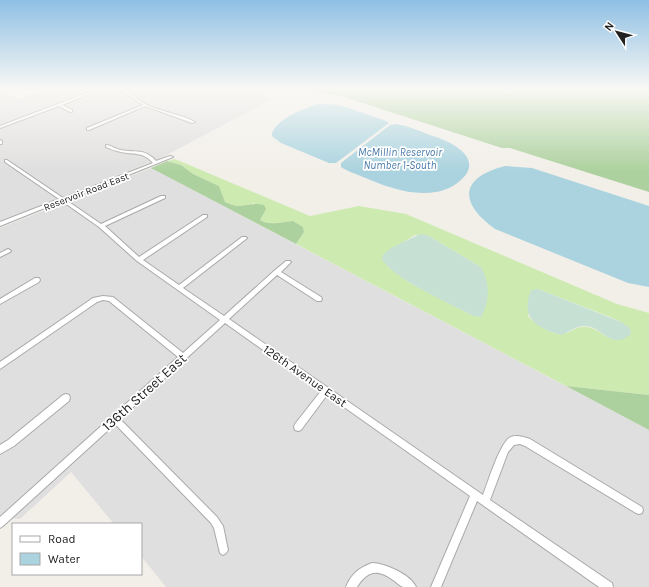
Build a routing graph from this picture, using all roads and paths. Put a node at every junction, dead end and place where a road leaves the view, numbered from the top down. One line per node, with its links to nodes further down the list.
1 (28, 116): 5 (street)
2 (118, 116): 6 (street)
3 (177, 116): 4 (street)
4 (193, 122)
5 (0, 127)
6 (88, 129)
7 (107, 146): 10 (street)
8 (171, 157): 10 (street, Reservoir Road East)
9 (6, 161): 12 (street, 126th Avenue East)
10 (155, 163): 12 (street, Reservoir Road East)
11 (163, 197): 15 (street)
12 (62, 200): 14 (street, Reservoir Road East); 15 (street, 126th Avenue East)
13 (205, 216): 19 (street)
14 (0, 224)
15 (101, 226): 19 (street, 126th Avenue East)
16 (244, 238): 23 (street)
17 (8, 251): 18 (street)
18 (0, 255)
19 (139, 260): 23 (street, 126th Avenue East)
20 (288, 262): 21 (street, 136th Street East)
21 (276, 272): 24 (street); 26 (street, 136th Street East)
22 (37, 280): 25 (street)
23 (179, 288): 26 (street, 126th Avenue East)
24 (319, 299)
25 (0, 302)
26 (224, 319): 27 (street, 136th Street East); 29 (street, 126th Avenue East)
27 (183, 356): 28 (street); 31 (street, 136th Street East)
28 (0, 366)
29 (326, 390): 32 (street); 34 (street, 126th Avenue East)
30 (66, 398): 33 (street)
31 (115, 419): 37 (street, 136th Street East); 38 (street)
32 (298, 427)
33 (0, 450)
34 (475, 494): 35 (street, 126th Avenue East); 41 (street)
35 (485, 501): 36 (street); 42 (street, 126th Avenue East)
36 (639, 510)
37 (0, 523)
38 (223, 550)
39 (351, 587): 40 (street)
40 (411, 587)
41 (436, 587)
42 (608, 587)

